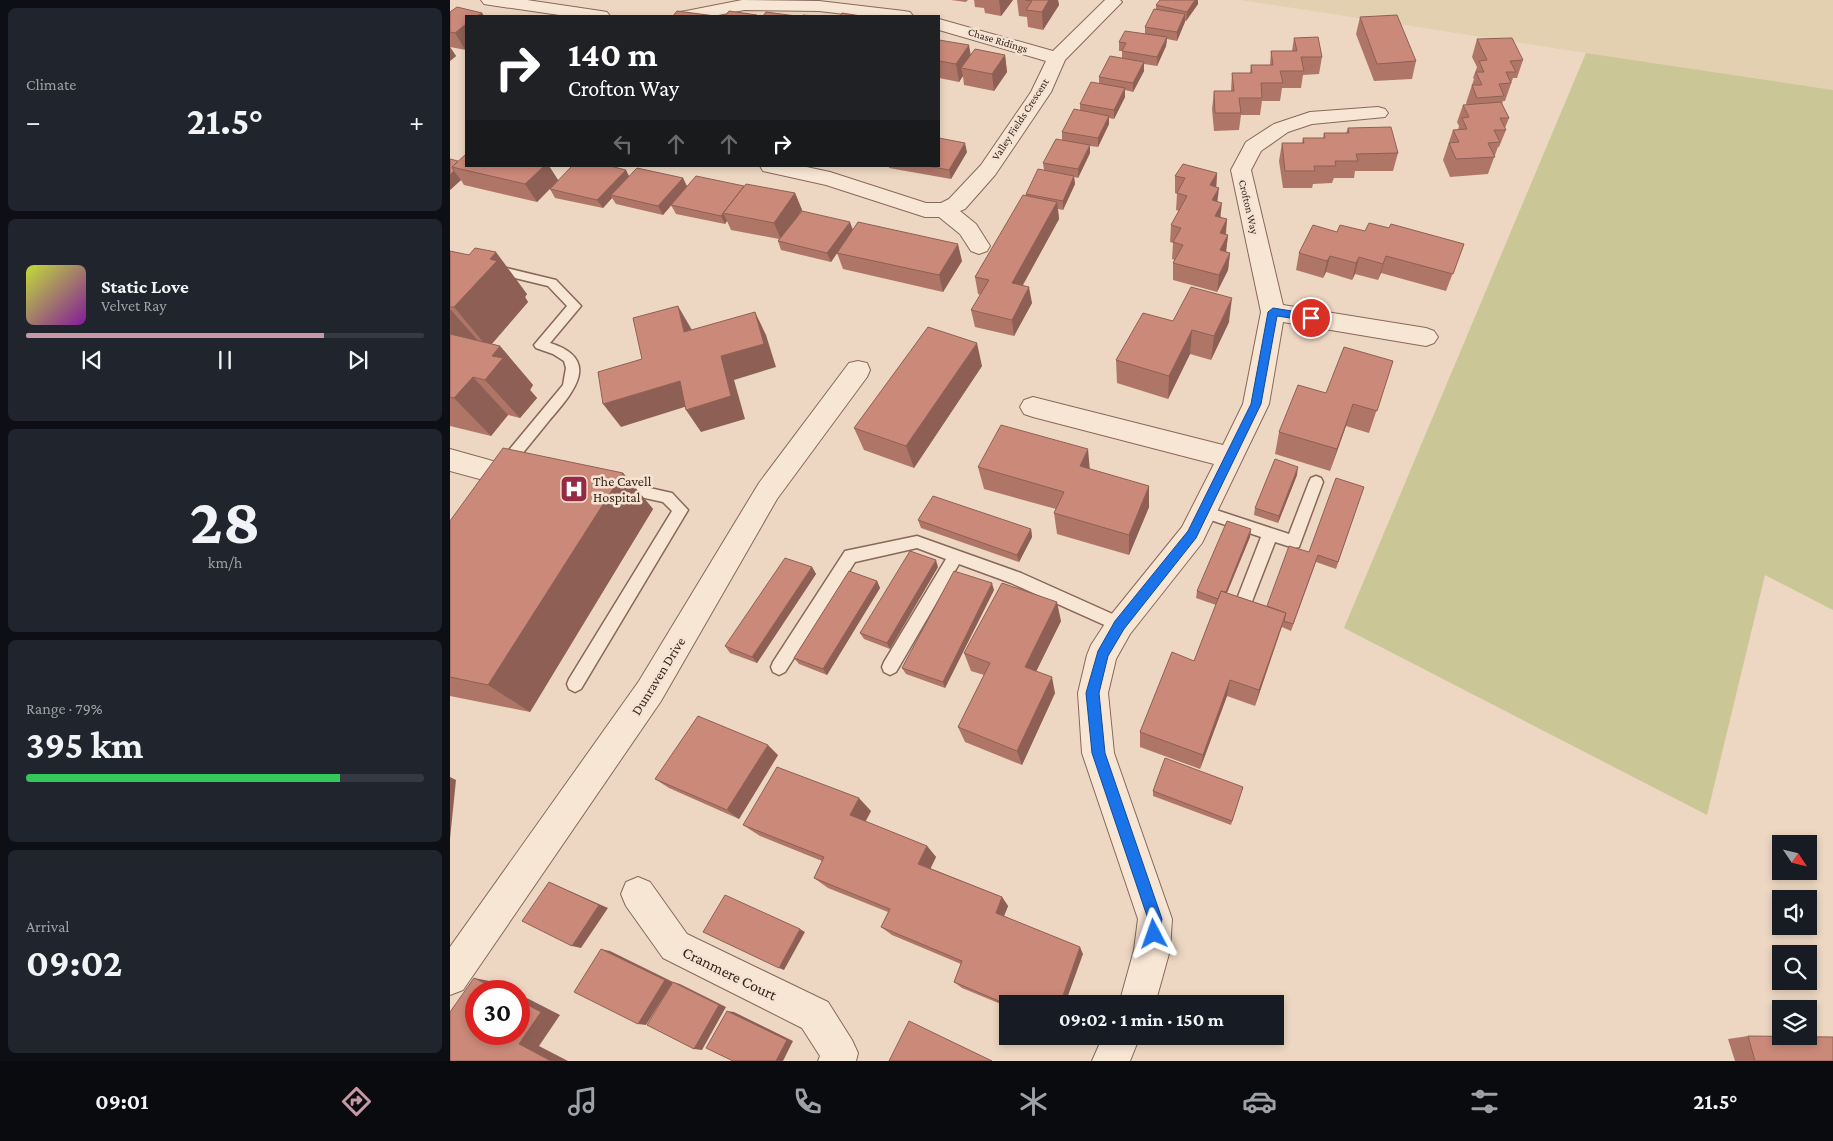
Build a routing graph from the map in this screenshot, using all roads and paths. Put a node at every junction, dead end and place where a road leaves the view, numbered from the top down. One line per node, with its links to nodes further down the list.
1 (490, 0): 3 (street)
2 (1113, 2): 7 (street, Valley Fields Crescent)
3 (595, 15)
4 (691, 15): 5 (street)
5 (896, 15)
6 (940, 24): 7 (street, Chase Ridings)
7 (1057, 58): 10 (street, Valley Fields Crescent)
8 (1378, 113): 13 (street, Crofton Way)
9 (774, 167): 10 (street)
10 (944, 210): 11 (street)
11 (979, 246)
12 (478, 265): 19 (lane)
13 (1273, 312): 14 (street); 17 (street, Crofton Way)
14 (1426, 337)
15 (858, 370): 31 (street, Dunraven Drive)
16 (1033, 407): 17 (street)
17 (1229, 457): 22 (street, Crofton Way)
18 (450, 460): 19 (street)
19 (508, 474)
20 (1316, 482): 23 (lane)
21 (601, 484): 29 (lane)
22 (1204, 512): 23 (lane); 26 (street, Crofton Way)
23 (1270, 534): 25 (lane)
24 (956, 556): 26 (lane); 27 (lane); 28 (lane)
25 (1240, 612)
26 (1120, 625): 32 (street, Crofton Way)
27 (779, 667)
28 (890, 667)
29 (575, 684)
30 (638, 894): 34 (street, Cranmere Court)
31 (450, 977)
32 (1140, 995)
33 (1118, 1045): 35 (street)
34 (837, 1061)
35 (1111, 1061)

